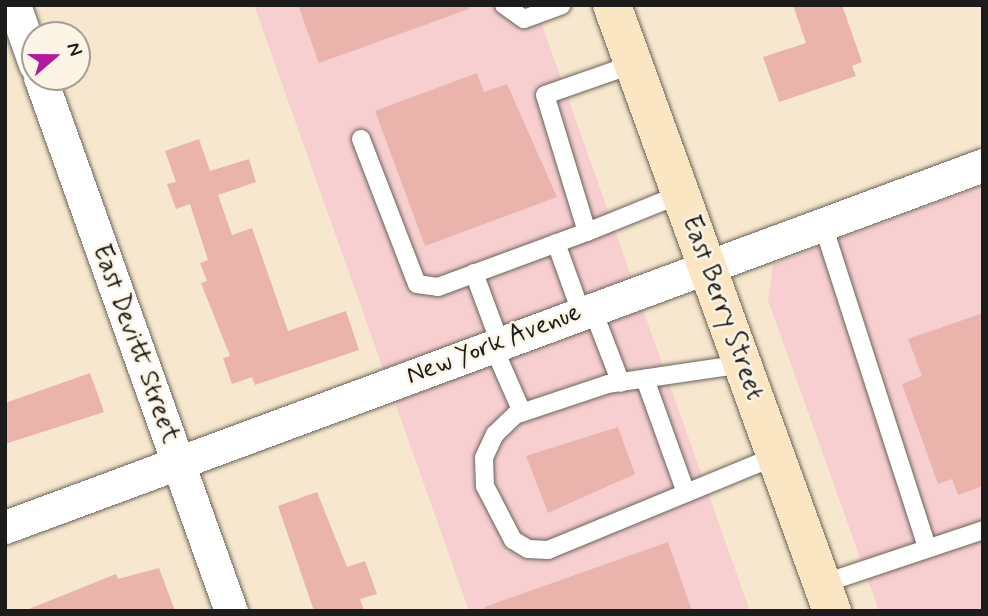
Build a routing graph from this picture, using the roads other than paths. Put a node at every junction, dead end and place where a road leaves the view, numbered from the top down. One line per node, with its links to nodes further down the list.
1 (14, 5): 5 (street)
2 (504, 5): 3 (lane)
3 (562, 5)
4 (612, 5): 6 (main road, East Berry Street)
5 (21, 43)
6 (634, 64): 10 (main road, East Berry Street); 12 (lane)
7 (45, 91): 23 (street, East Devitt Street)
8 (361, 139): 15 (lane)
9 (983, 165): 11 (street, New York Avenue)
10 (681, 194): 12 (lane); 14 (main road, East Berry Street)
11 (822, 222): 14 (street, New York Avenue); 27 (lane)
12 (587, 232): 13 (lane)
13 (556, 243): 15 (lane); 16 (lane)
14 (706, 264): 16 (street, New York Avenue); 18 (main road, East Berry Street)
15 (474, 273): 17 (lane)
16 (587, 310): 17 (street, New York Avenue); 20 (lane)
17 (497, 344): 21 (lane); 23 (street, New York Avenue)
18 (743, 364): 19 (lane); 22 (main road, East Berry Street)
19 (645, 379): 20 (lane); 24 (lane)
20 (621, 383): 21 (lane)
21 (523, 412): 24 (lane)
22 (776, 456): 24 (lane); 28 (main road, East Berry Street)
23 (179, 466): 25 (street, New York Avenue); 29 (street, East Devitt Street)
24 (686, 493)
25 (5, 527)
26 (983, 530): 27 (lane)
27 (928, 548): 28 (lane)
28 (827, 597)
29 (231, 611)

